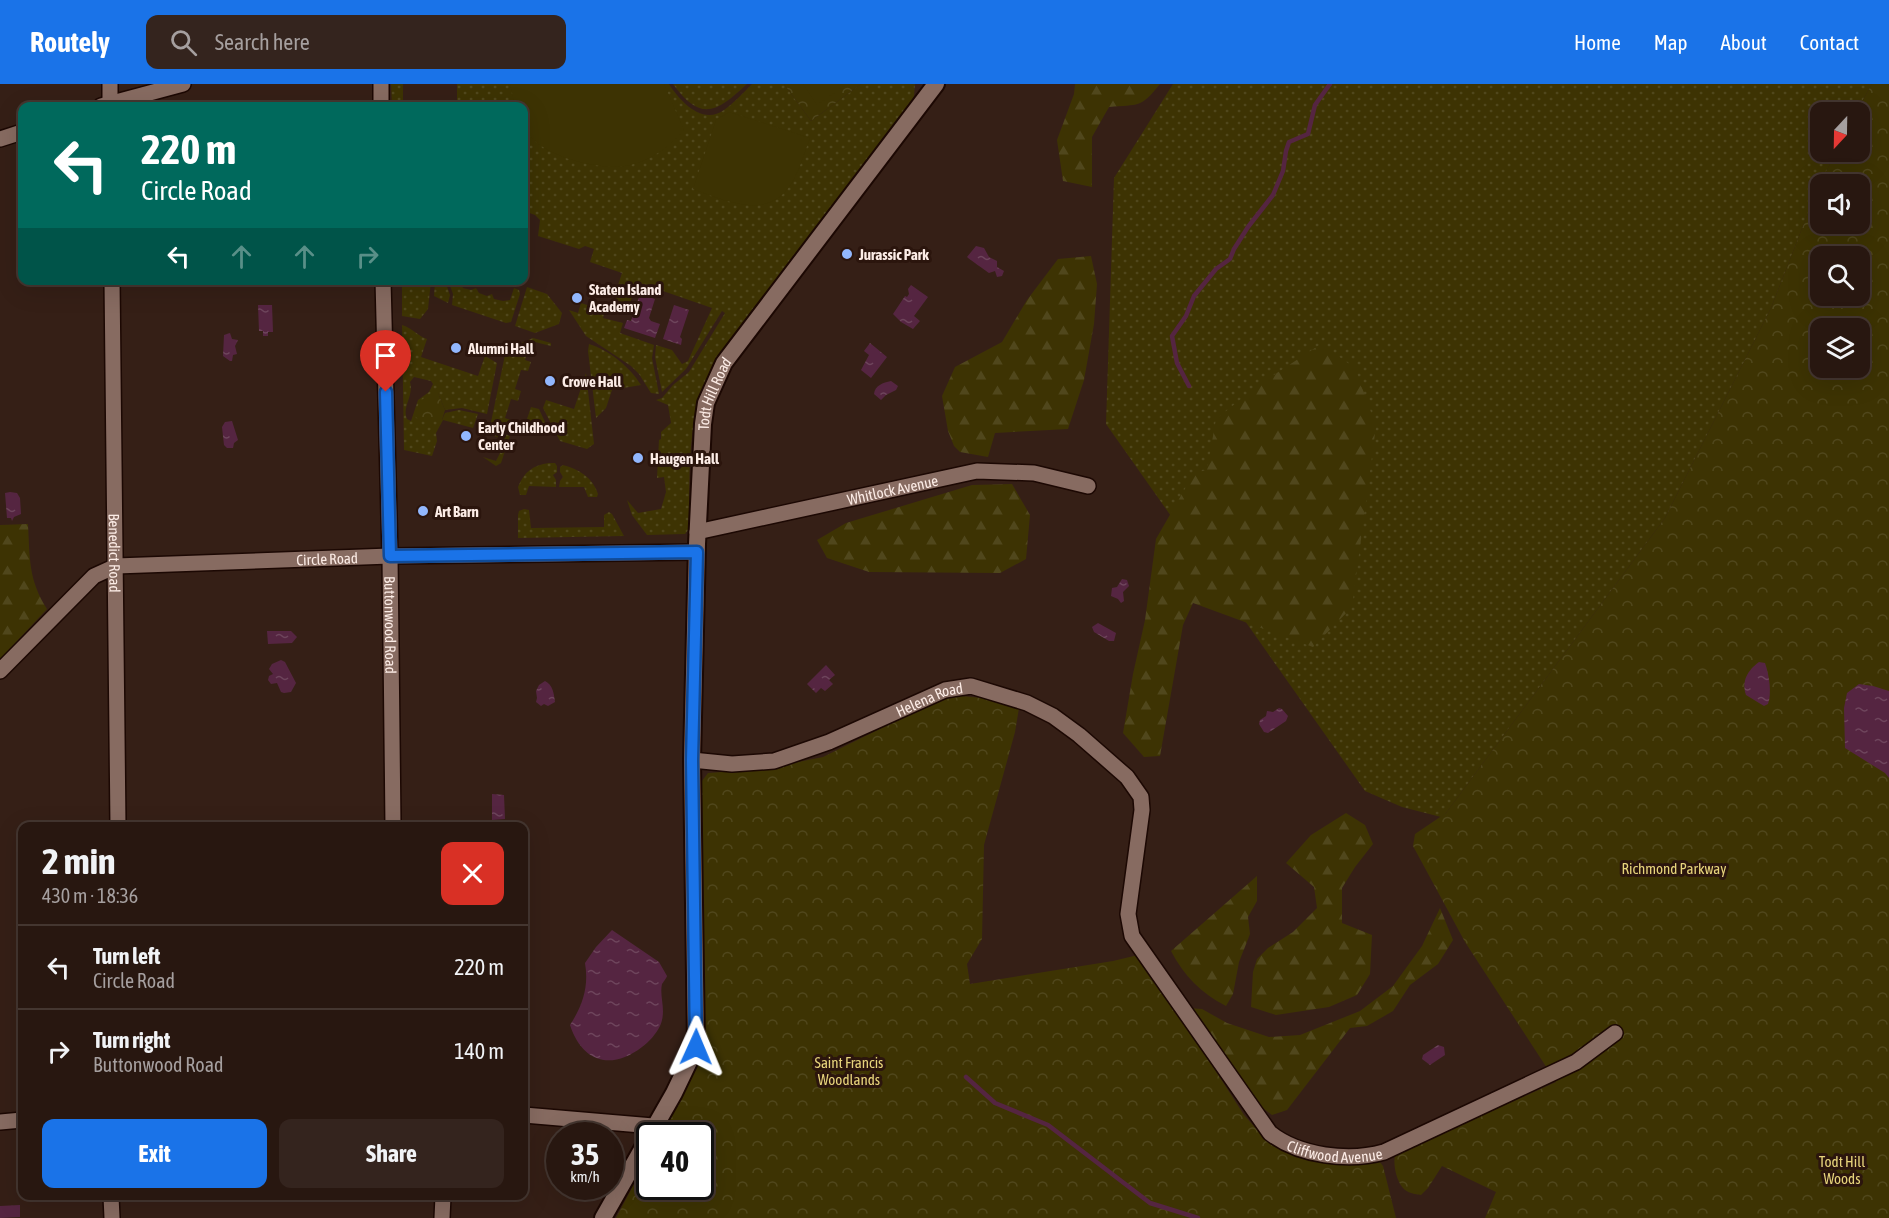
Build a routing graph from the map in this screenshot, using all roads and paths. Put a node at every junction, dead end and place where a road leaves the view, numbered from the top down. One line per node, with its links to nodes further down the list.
1 (110, 84): 5 (street)
2 (183, 84): 6 (street)
3 (381, 84): 7 (street)
4 (935, 85): 13 (street, Todt Hill Road)
5 (108, 102)
6 (121, 102)
7 (381, 102)
8 (18, 133): 9 (street)
9 (0, 139)
10 (112, 285): 16 (street, Benedict Road)
11 (383, 285): 15 (street, Buttonwood Road)
12 (1088, 486): 13 (street, Whitlock Avenue)
13 (697, 532): 14 (street, Todt Hill Road)
14 (697, 552): 15 (street, Circle Road); 18 (street, Todt Hill Road)
15 (390, 556): 16 (street, Circle Road); 20 (street, Buttonwood Road)
16 (116, 566): 17 (street, Circle Road); 19 (street, Benedict Road)
17 (0, 671)
18 (692, 760): 21 (street, Helena Road); 26 (street, Todt Hill Road)
19 (118, 822)
20 (393, 822)
21 (1132, 936): 22 (street, Cliffwood Avenue)
22 (1615, 1033)
23 (528, 1115): 27 (street)
24 (18, 1120): 25 (street)
25 (0, 1122)
26 (656, 1122)
27 (636, 1125)
28 (636, 1157): 33 (street, Todt Hill Road)
29 (111, 1200): 31 (street)
30 (443, 1200): 32 (street)
31 (112, 1218)
32 (442, 1218)
33 (603, 1218)

